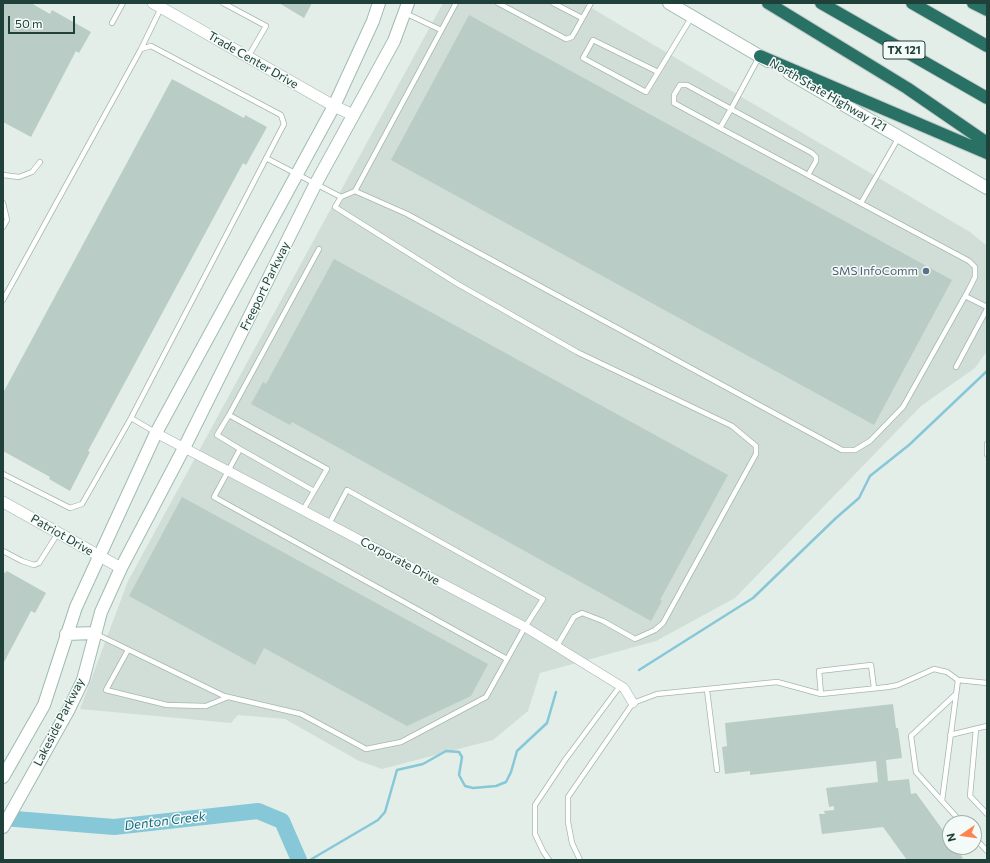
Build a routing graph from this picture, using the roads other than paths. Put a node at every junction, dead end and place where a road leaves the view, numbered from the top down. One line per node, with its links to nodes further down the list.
1 (123, 3): 18 (lane)
2 (224, 3): 23 (lane)
3 (379, 3): 26 (main road, Freeport Parkway)
4 (456, 3): 19 (lane)
5 (498, 3): 17 (lane)
6 (553, 3): 17 (lane)
7 (591, 3): 17 (lane)
8 (669, 3): 16 (main road, North State Highway 121)
9 (768, 3): 31 (highway)
10 (821, 3): 25 (highway, TX 121)
11 (912, 3): 20 (highway)
12 (973, 3): 15 (highway)
13 (157, 5): 21 (lane); 23 (street, Trade Center Drive)
14 (406, 8): 19 (lane); 28 (main road, Freeport Parkway)
15 (987, 10)
16 (692, 16): 22 (main road, North State Highway 121); 24 (lane)
17 (582, 18)
18 (112, 23)
19 (441, 30): 40 (lane)
20 (987, 46)
21 (141, 49): 33 (lane); 47 (lane)
22 (760, 56): 27 (lane); 30 (main road, North State Highway 121); 32 (highway)
23 (248, 57): 26 (street, Trade Center Drive)
24 (658, 72): 24 (lane)
25 (987, 98)
26 (334, 106): 28 (street, Trade Center Drive); 36 (main road, Freeport Parkway)
27 (731, 109): 29 (lane); 29 (lane); 37 (lane)
28 (353, 115): 38 (main road, Freeport Parkway)
29 (720, 128): 37 (lane)
30 (899, 137): 39 (main road, North State Highway 121); 43 (lane)
31 (987, 143)
32 (987, 153)
33 (266, 158): 36 (lane); 51 (lane)
34 (40, 162): 35 (lane)
35 (3, 175)
36 (297, 175): 38 (lane); 52 (main road, Freeport Parkway)
37 (808, 175): 43 (lane)
38 (315, 185): 41 (lane); 54 (main road, Freeport Parkway)
39 (987, 188)
40 (355, 191): 41 (lane); 46 (lane)
41 (341, 197): 70 (lane)
42 (3, 203): 44 (lane)
43 (861, 203): 46 (lane)
44 (3, 227)
45 (319, 249): 50 (lane)
46 (965, 296): 48 (lane)
47 (3, 300)
48 (987, 308): 49 (lane)
49 (956, 367)
50 (229, 415): 55 (lane); 59 (lane)
51 (131, 418): 52 (lane); 58 (lane)
52 (156, 433): 54 (street, Corporate Drive); 65 (main road, Freeport Parkway)
53 (987, 444): 56 (lane)
54 (184, 448): 57 (street, Corporate Drive); 66 (main road, Freeport Parkway)
55 (240, 449): 57 (lane); 59 (lane)
56 (987, 454)
57 (228, 471): 61 (street, Corporate Drive); 72 (lane)
58 (3, 474)
59 (314, 491): 61 (lane)
60 (3, 502): 63 (street, Patriot Drive)
61 (303, 510): 62 (street, Corporate Drive)
62 (329, 524): 67 (street, Corporate Drive); 67 (lane)
63 (58, 533): 64 (lane); 65 (street, Patriot Drive)
64 (3, 551)
65 (98, 556): 66 (street, Patriot Drive); 69 (main road, Lakeside Parkway)
66 (121, 568): 68 (main road, Lakeside Parkway)
67 (525, 627): 70 (street, Corporate Drive); 72 (lane)
68 (94, 633): 69 (main road); 71 (lane); 90 (main road, Lakeside Parkway)
69 (66, 634): 86 (main road, Lakeside Parkway)
70 (557, 646): 75 (street, Corporate Drive)
71 (128, 650): 80 (lane); 80 (lane)
72 (507, 659): 80 (lane)
73 (958, 680): 74 (lane); 76 (lane); 79 (lane)
74 (987, 683)
75 (620, 686): 81 (street, Corporate Drive); 91 (lane)
76 (874, 688): 78 (lane); 78 (lane)
77 (706, 690): 78 (lane); 81 (lane); 85 (lane)
78 (821, 694)
79 (956, 694): 84 (lane); 87 (lane)
80 (228, 697)
81 (633, 702): 92 (lane)
82 (987, 726): 83 (lane)
83 (976, 729): 84 (lane); 88 (lane)
84 (950, 735): 87 (lane)
85 (717, 770)
86 (3, 777)
87 (942, 801): 89 (lane)
88 (987, 814)
89 (955, 815)
90 (3, 827)
91 (549, 860)
92 (580, 860)

